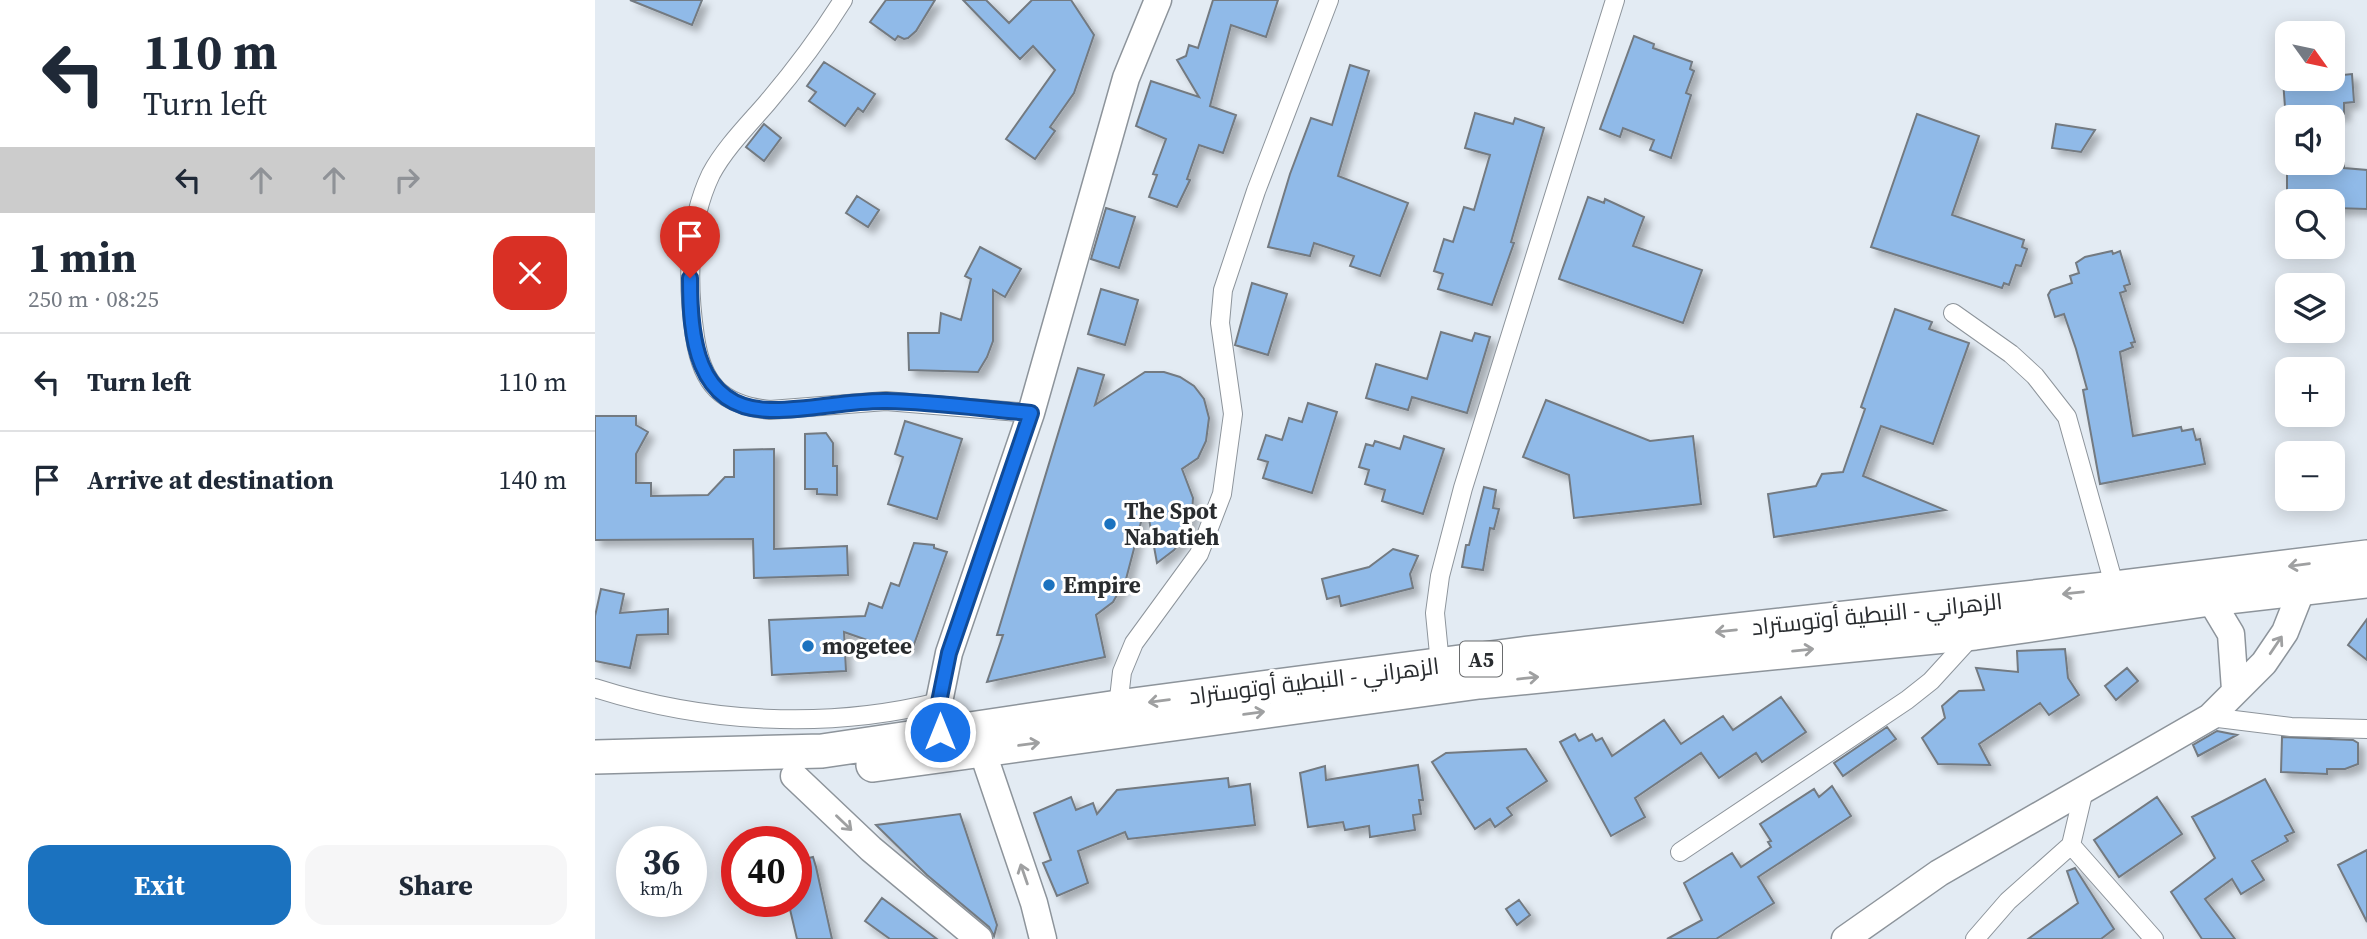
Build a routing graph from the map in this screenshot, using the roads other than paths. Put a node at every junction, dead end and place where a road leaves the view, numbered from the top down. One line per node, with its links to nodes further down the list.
1 (843, 0): 6 (street)
2 (1158, 0): 6 (street)
3 (1329, 0): 16 (street)
4 (1615, 0): 13 (street)
5 (1953, 313): 9 (street)
6 (1031, 413): 17 (street)
7 (2367, 557): 9 (highway, الزهراني - النبطية أوتوستراد / A5, one-way to 9)
8 (2367, 581): 10 (highway, الزهراني - النبطية أوتوستراد / A5)
9 (2115, 588): 13 (highway, الزهراني - النبطية أوتوستراد / A5, one-way to 13)
10 (2302, 589): 11 (highway, الزهراني - النبطية أوتوستراد / A5); 15 (street, one-way to 10)
11 (2210, 599): 12 (highway, الزهراني - النبطية أوتوستراد / A5); 15 (street)
12 (1975, 633): 20 (highway, الزهراني - النبطية أوتوستراد / A5, one-way to 12); 26 (street)
13 (1440, 664): 16 (highway, الزهراني - النبطية أوتوستراد / A5, one-way to 16)
14 (595, 688): 17 (street)
15 (2235, 690): 18 (street)
16 (1118, 707): 17 (highway, الزهراني - النبطية أوتوستراد / A5)
17 (940, 717): 21 (highway, الزهراني - النبطية أوتوستراد / A5)
18 (2210, 717): 19 (street); 24 (street)
19 (2367, 729)
20 (982, 750): 22 (highway, الزهراني - النبطية أوتوستراد / A5); 29 (street, one-way to 20)
21 (595, 758)
22 (795, 776): 23 (highway, الزهراني - النبطية أوتوستراد / A5); 28 (street, one-way to 28)
23 (595, 779)
24 (2084, 790): 25 (street); 30 (street)
25 (2071, 845): 27 (street); 31 (street)
26 (1680, 852)
27 (2147, 937)
28 (979, 939)
29 (1043, 939)
30 (1845, 939)
31 (1975, 939)

